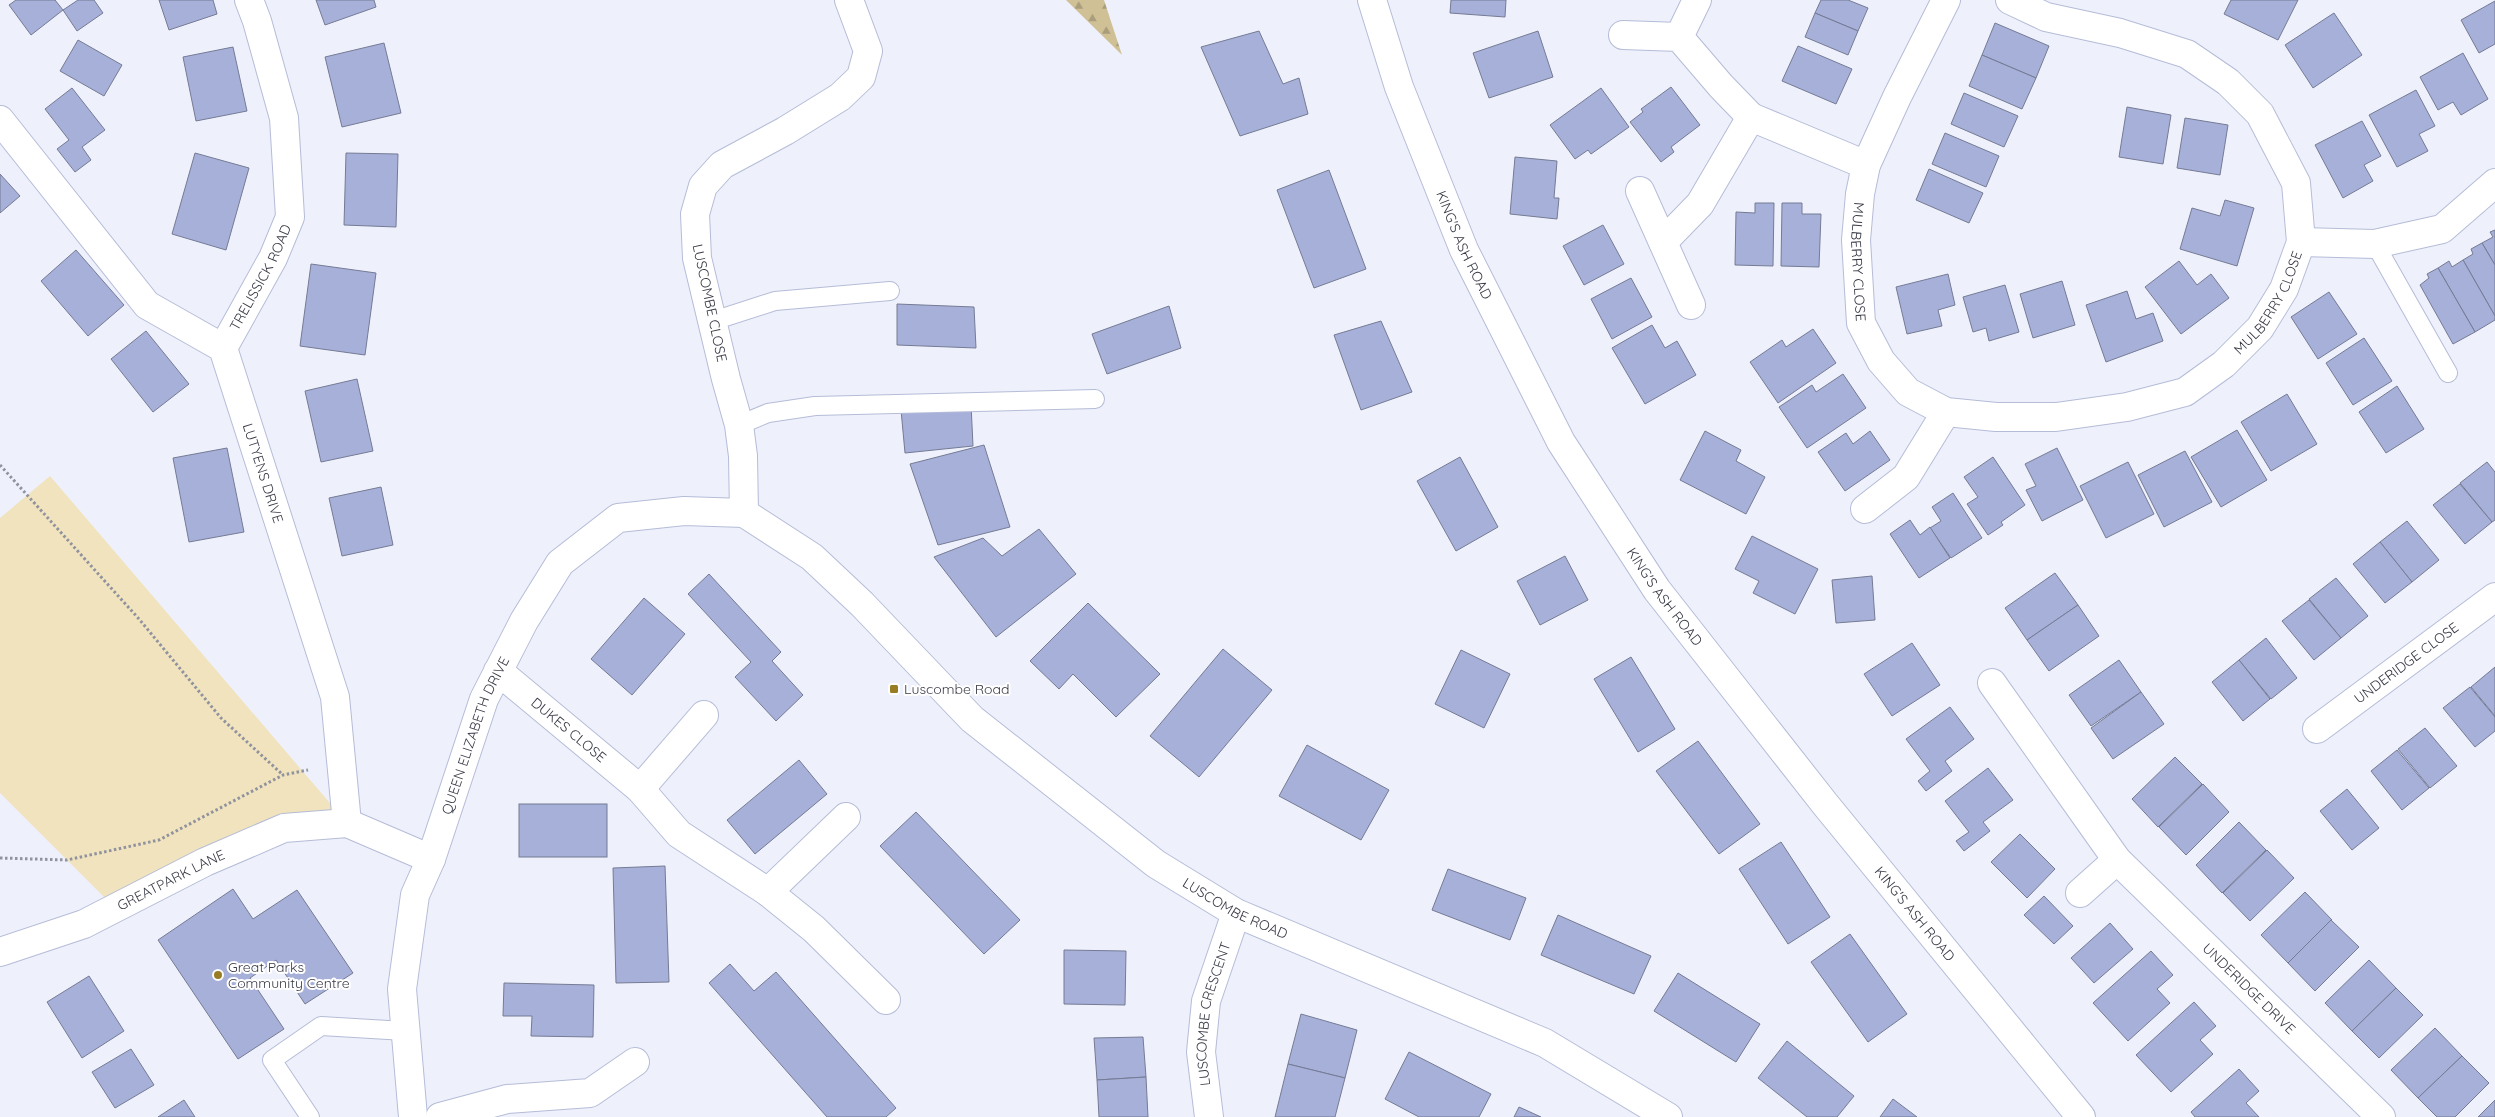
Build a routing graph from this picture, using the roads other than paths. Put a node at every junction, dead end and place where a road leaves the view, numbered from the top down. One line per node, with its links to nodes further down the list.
1 (249, 0): 20 (main road, TRELISSICK ROAD)
2 (849, 0): 19 (main road, LUSCOMBE CLOSE)
3 (1372, 0): 49 (main road, KING'S ASH ROAD)
4 (1697, 0): 8 (main road)
5 (1946, 0): 11 (main road, MULBERRY CLOSE)
6 (2010, 0): 15 (main road, MULBERRY CLOSE)
7 (1623, 35): 8 (main road)
8 (1679, 37): 9 (main road)
9 (1752, 117): 11 (main road); 14 (main road)
10 (0, 120): 20 (main road)
11 (1866, 166): 23 (main road, MULBERRY CLOSE)
12 (2495, 183): 16 (main road)
13 (1640, 191): 14 (main road)
14 (1663, 242): 18 (main road)
15 (2301, 242): 16 (main road); 23 (main road, MULBERRY CLOSE)
16 (2375, 244): 21 (lane)
17 (890, 291): 19 (lane)
18 (1691, 305)
19 (713, 321): 24 (main road, LUSCOMBE CLOSE)
20 (223, 348): 34 (main road, LUTYENS DRIVE)
21 (2448, 373)
22 (1095, 399): 24 (lane)
23 (1946, 412): 25 (main road)
24 (740, 425): 26 (main road, LUSCOMBE CLOSE)
25 (1865, 509)
26 (744, 513): 28 (main road, QUEEN ELIZABETH DRIVE); 39 (main road, LUSCOMBE ROAD)
27 (2495, 597): 31 (main road, UNDERIDGE CLOSE)
28 (498, 671): 32 (main road, DUKES CLOSE); 35 (main road, QUEEN ELIZABETH DRIVE)
29 (1992, 683): 36 (main road, UNDERIDGE DRIVE)
30 (704, 715): 32 (main road)
31 (2317, 729)
32 (640, 789): 37 (main road, DUKES CLOSE)
33 (846, 817): 37 (main road)
34 (347, 823): 35 (main road); 40 (main road, GREATPARK LANE)
35 (431, 859): 42 (main road, QUEEN ELIZABETH DRIVE)
36 (2117, 860): 38 (main road); 50 (main road, UNDERIDGE DRIVE)
37 (768, 892): 41 (main road, DUKES CLOSE)
38 (2080, 893)
39 (1236, 913): 47 (main road, LUSCOMBE CRESCENT); 48 (main road, LUSCOMBE ROAD)
40 (0, 952)
41 (886, 1000)
42 (405, 1031): 44 (lane); 45 (main road, QUEEN ELIZABETH DRIVE)
43 (634, 1062): 46 (main road)
44 (310, 1117)
45 (413, 1117)
46 (440, 1117)
47 (1209, 1117)
48 (1668, 1117)
49 (2081, 1117)
50 (2380, 1117)

